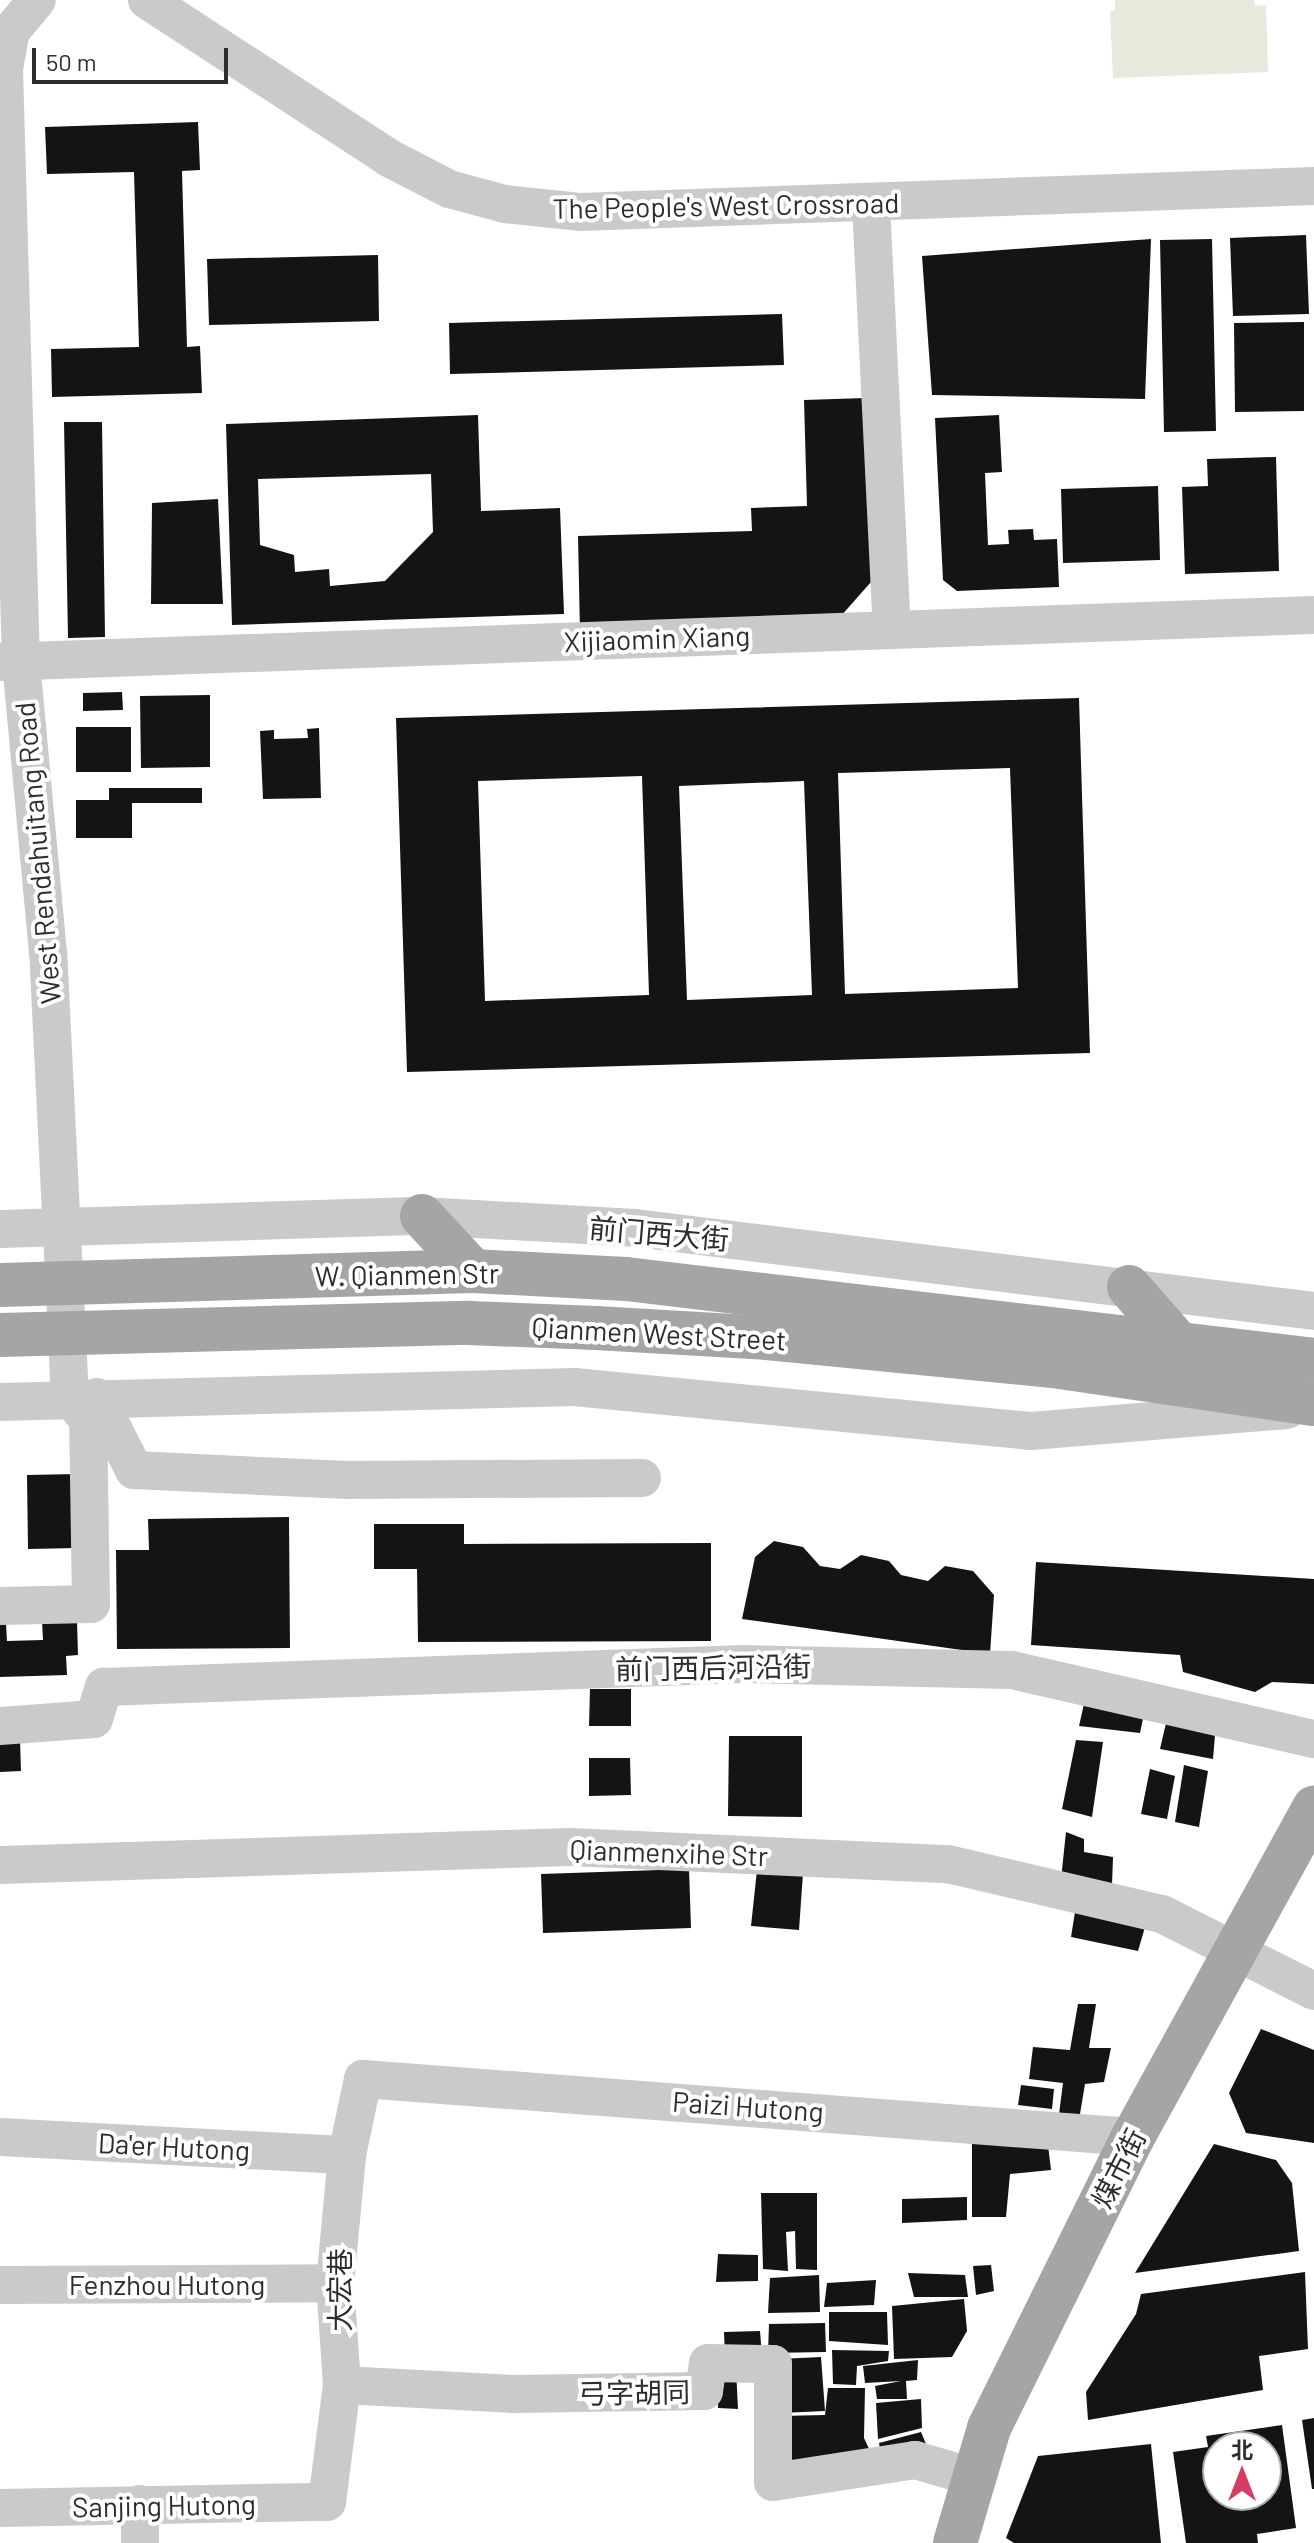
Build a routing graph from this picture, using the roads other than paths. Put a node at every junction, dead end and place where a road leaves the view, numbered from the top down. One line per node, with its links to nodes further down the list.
1 (37, 0): 5 (street, West Rendahuitang Road)
2 (147, 0): 4 (street, The People's West Crossroad)
3 (1314, 186): 4 (street, The People's West Crossroad)
4 (871, 204): 8 (street)
5 (4, 206): 6 (street, West Rendahuitang Road)
6 (7, 429): 9 (street, West Rendahuitang Road)
7 (1314, 615): 8 (street, Xijiaomin Xiang)
8 (892, 629): 9 (street, Xijiaomin Xiang)
9 (10, 662): 11 (street, West Rendahuitang Road)
10 (422, 1216): 11 (street, 前门西大街); 13 (main road); 16 (street, 前门西大街)
11 (58, 1226): 12 (street, 前门西大街); 14 (street, West Rendahuitang Road)
12 (0, 1229)
13 (473, 1271): 14 (main road, W. Qianmen Str); 20 (main road, Qianmen West Street)
14 (61, 1283): 15 (main road, W. Qianmen Str); 18 (street, West Rendahuitang Road)
15 (0, 1285)
16 (1129, 1287): 17 (street, 前门西大街); 20 (main road)
17 (1314, 1311)
18 (65, 1332): 19 (main road, Qianmen West Street); 22 (street, West Rendahuitang Road); 24 (main road, Qianmen West Street)
19 (0, 1335)
20 (1179, 1344): 21 (main road, Qianmen West Street)
21 (1314, 1360)
22 (84, 1398): 23 (street); 24 (street); 25 (street); 26 (street)
23 (0, 1402)
24 (1314, 1406)
25 (642, 1478)
26 (0, 1606)
27 (0, 1726): 28 (street, 前门西后河沿街)
28 (1314, 1739)
29 (1314, 1808): 31 (main road, 煤市街)
30 (0, 1865): 31 (street, Qianmenxihe Str)
31 (1234, 1954): 32 (street, Qianmenxihe Str); 35 (main road, 煤市街)
32 (1314, 1991)
33 (363, 2079): 35 (street, Paizi Hutong); 36 (street, 大宏巷)
34 (0, 2137): 36 (street, Da'er Hutong)
35 (1133, 2137): 40 (main road, 煤市街)
36 (347, 2155): 37 (street, 大宏巷)
37 (335, 2283): 38 (street, Fenzhou Hutong); 39 (street, 大宏巷)
38 (0, 2285)
39 (342, 2385): 40 (street, 弓字胡同); 41 (street, 大宏巷)
40 (974, 2477): 45 (main road, 煤市街)
41 (327, 2502): 42 (street, Sanjing Hutong)
42 (140, 2504): 43 (street, Sanjing Hutong); 44 (street)
43 (0, 2508)
44 (140, 2543)
45 (955, 2543)

